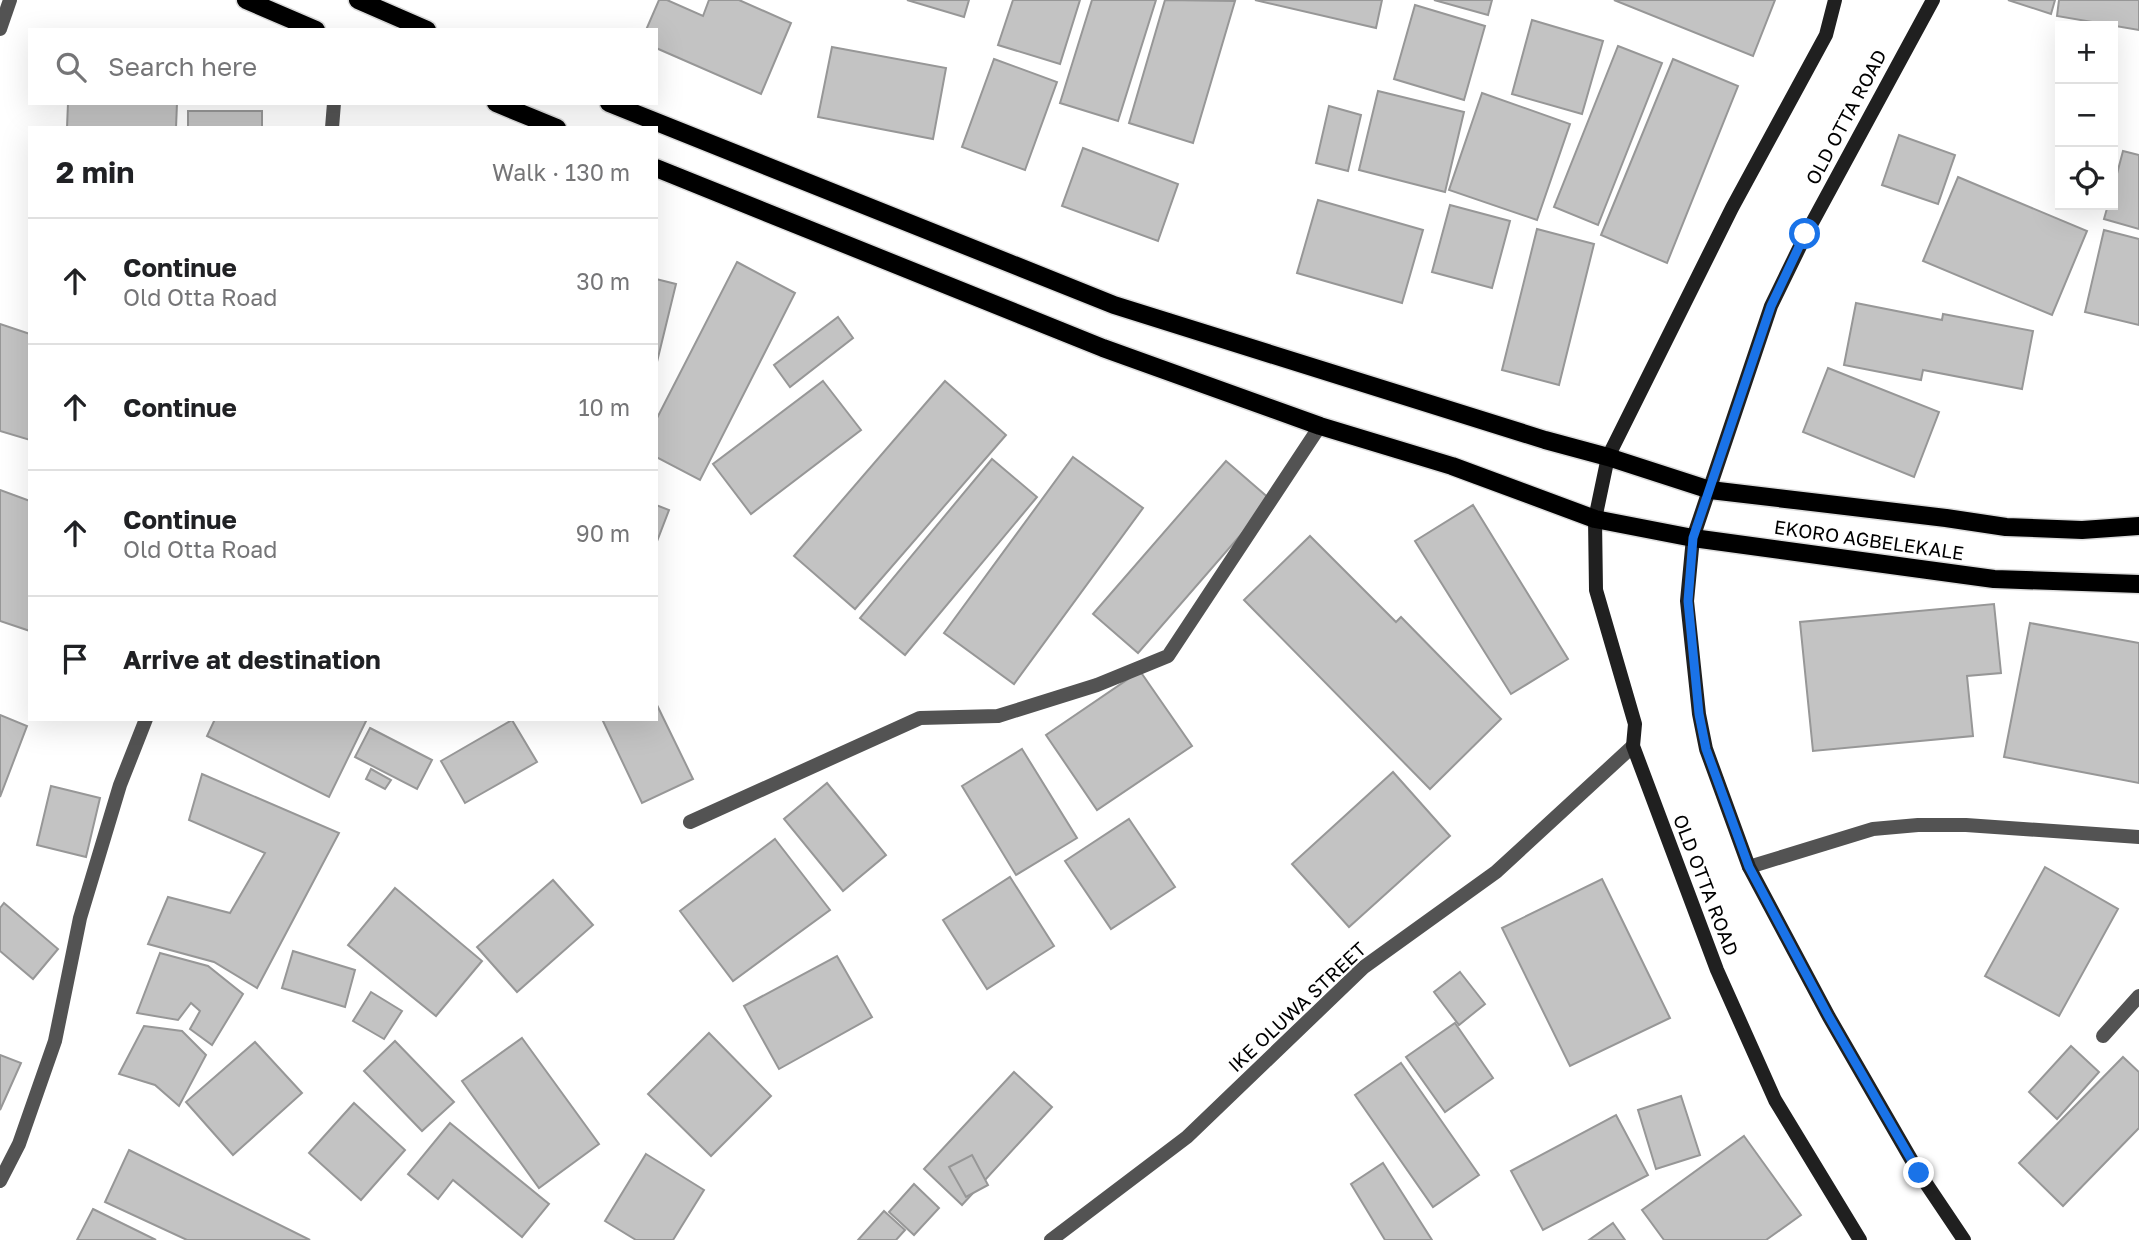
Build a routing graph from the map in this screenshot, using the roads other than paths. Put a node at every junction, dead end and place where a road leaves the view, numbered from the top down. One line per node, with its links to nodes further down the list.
1 (10, 0): 8 (street)
2 (246, 0): 6 (main road)
3 (358, 0): 7 (main road)
4 (1835, 0): 16 (street)
5 (1933, 0): 17 (street, OLD OTTA ROAD)
6 (311, 28)
7 (422, 28)
8 (0, 29)
9 (334, 105): 12 (street)
10 (501, 105): 13 (main road)
11 (614, 105): 16 (main road)
12 (332, 126)
13 (552, 126)
14 (658, 169): 15 (main road, EKORO AGBELEKALE)
15 (1320, 426): 18 (main road, EKORO AGBELEKALE); 24 (street)
16 (1608, 457): 17 (main road); 18 (street, OLD OTTA ROAD)
17 (1710, 491): 19 (main road); 20 (street, OLD OTTA ROAD)
18 (1595, 519): 20 (main road, EKORO AGBELEKALE); 23 (street, OLD OTTA ROAD)
19 (2139, 526)
20 (1693, 538): 21 (main road, EKORO AGBELEKALE); 26 (street)
21 (2139, 584)
22 (145, 721): 29 (street)
23 (1633, 746): 30 (street, IKE OLUWA STREET); 31 (street, OLD OTTA ROAD)
24 (690, 822)
25 (2139, 837): 26 (street)
26 (1749, 867): 32 (street)
27 (2139, 996): 28 (street)
28 (2103, 1036)
29 (0, 1181)
30 (1051, 1240)
31 (1860, 1240)
32 (1964, 1240)

